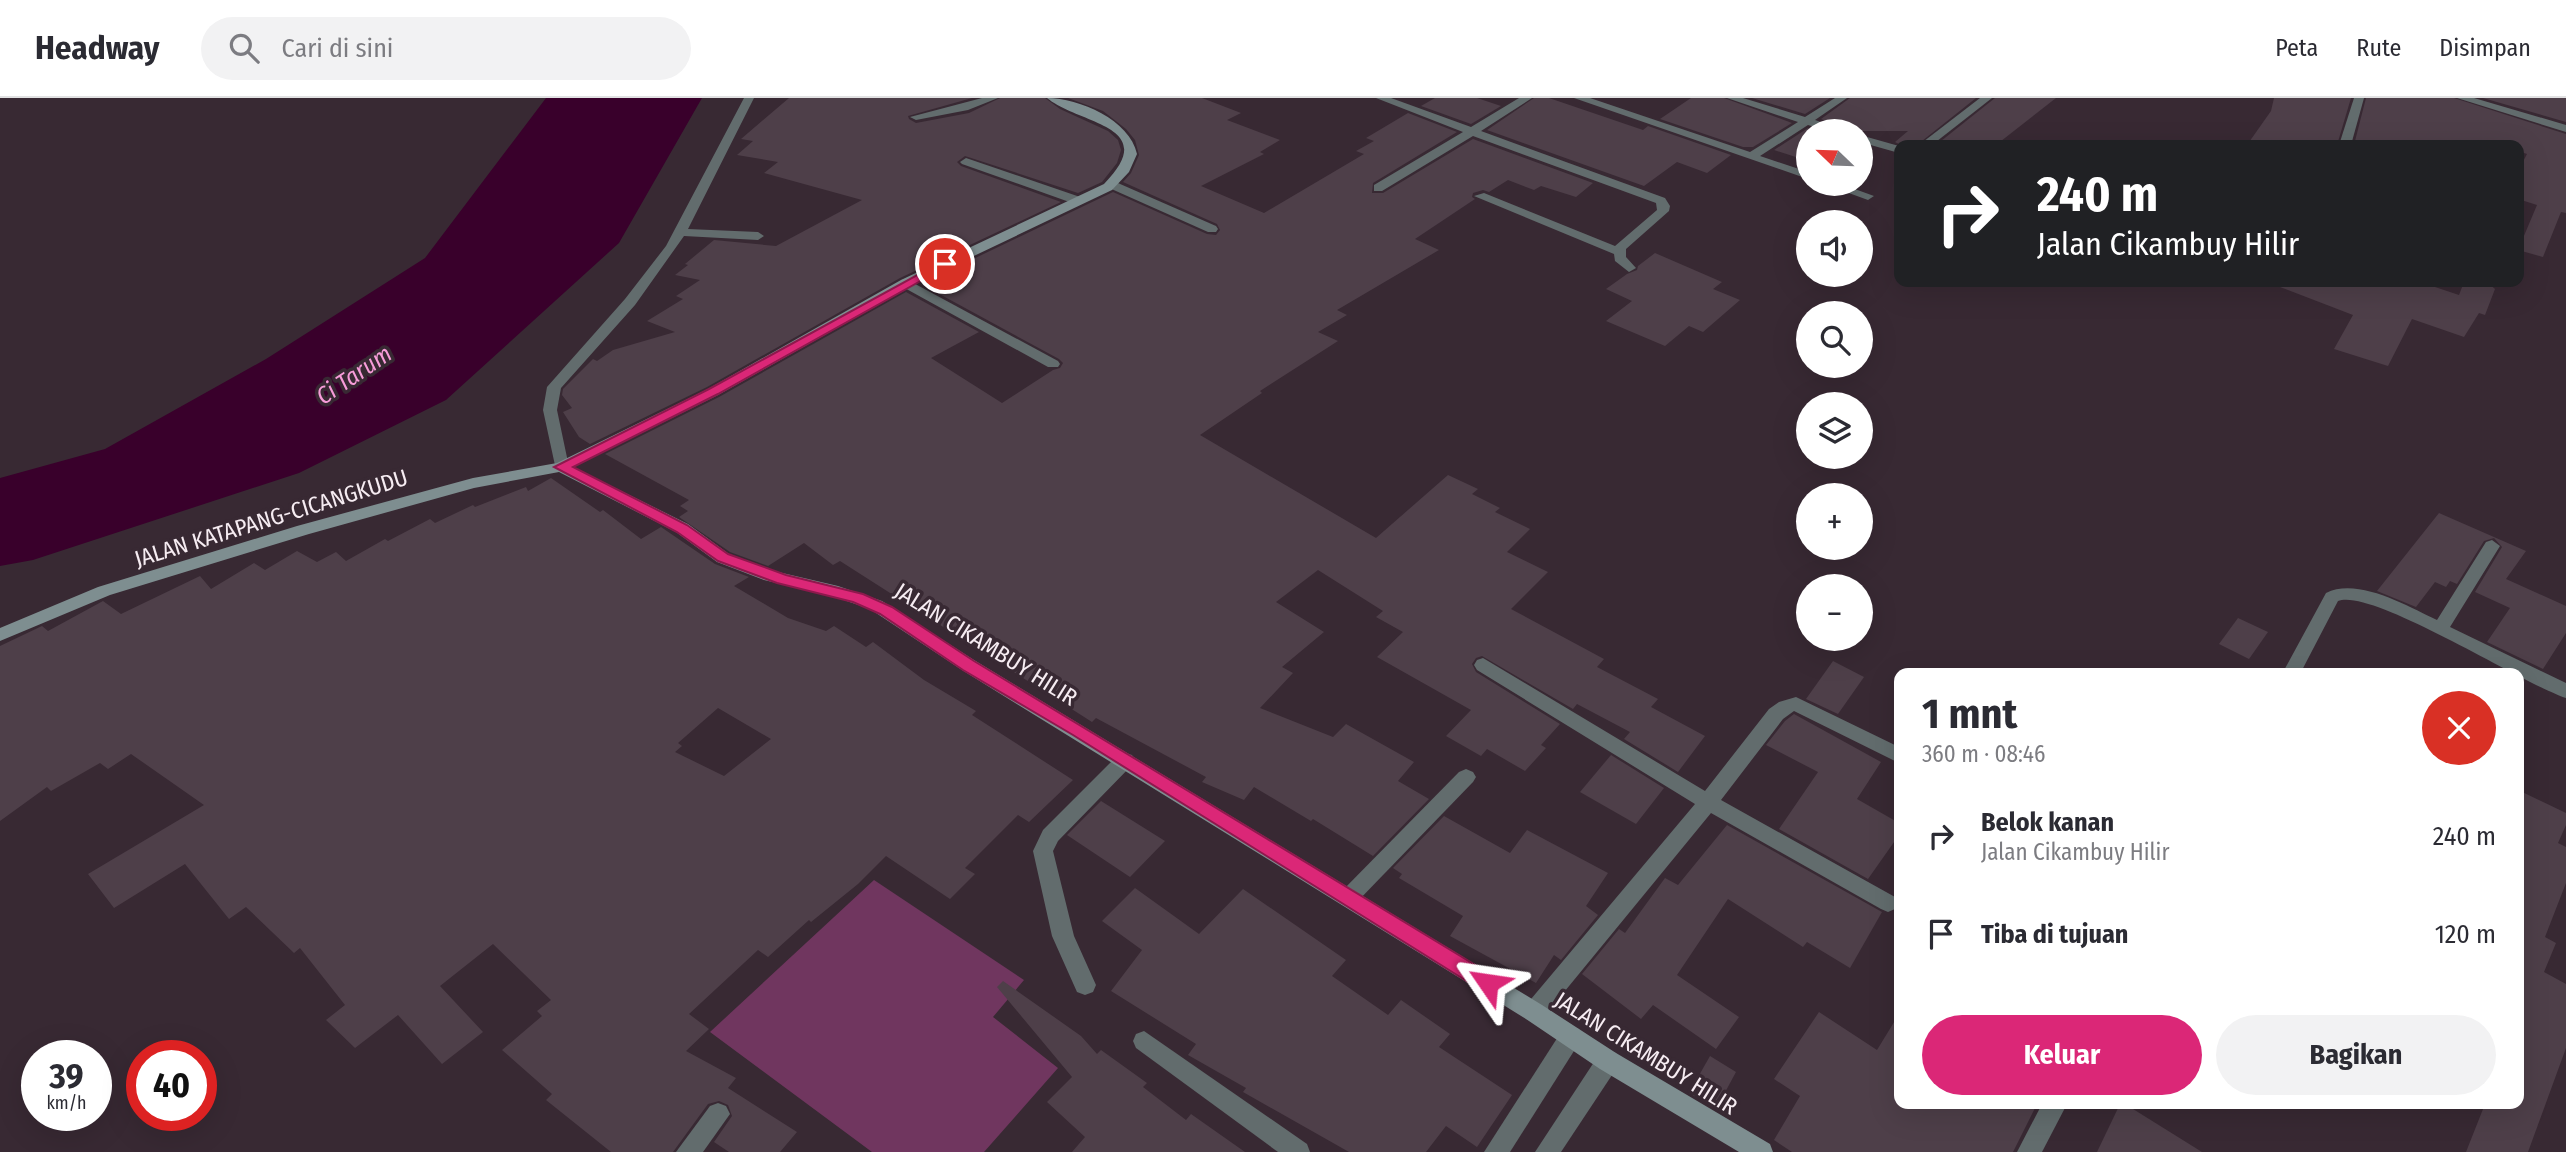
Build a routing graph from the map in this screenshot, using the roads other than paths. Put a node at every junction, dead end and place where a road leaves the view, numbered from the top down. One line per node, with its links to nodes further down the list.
1 (749, 98): 32 (street)
2 (993, 98): 12 (street)
3 (1052, 98): 25 (street)
4 (1381, 98): 17 (street)
5 (1527, 98): 17 (street)
6 (1578, 98): 22 (street)
7 (1732, 98): 13 (street)
8 (1842, 98): 14 (street)
9 (1987, 98): 18 (street)
10 (2359, 98): 19 (street)
11 (2462, 98): 16 (street)
12 (916, 117)
13 (1800, 119)
14 (1810, 119)
15 (1796, 128): 22 (street)
16 (2566, 129)
17 (1473, 132): 26 (street); 34 (street)
18 (1932, 140)
19 (2346, 140)
20 (1873, 142): 21 (street)
21 (1894, 148)
22 (1750, 157): 24 (street)
23 (966, 162): 30 (street)
24 (1796, 172)
25 (1111, 184): 30 (street); 31 (street)
26 (1378, 188)
27 (1480, 196): 34 (street)
28 (1865, 196): 29 (street)
29 (1868, 197)
30 (1079, 201): 36 (street)
31 (1212, 229)
32 (681, 232): 33 (street); 38 (street)
33 (758, 236)
34 (1619, 252): 35 (street)
35 (1629, 268)
36 (906, 283): 37 (street); 38 (street)
37 (1053, 364)
38 (561, 467): 41 (street, JALAN KATAPANG-CICANGKUDU); 48 (street, JALAN CIKAMBUY HILIR)
39 (2493, 546): 40 (street)
40 (2440, 629): 43 (street); 44 (street)
41 (0, 635)
42 (1483, 665): 50 (street)
43 (2294, 668)
44 (2519, 668)
45 (2524, 670): 46 (street)
46 (2566, 691)
47 (1894, 753): 50 (street)
48 (1125, 760): 51 (street, JALAN CIKAMBUY HILIR); 53 (street)
49 (1466, 777): 51 (street)
50 (1708, 802): 52 (street); 54 (street)
51 (1348, 898): 54 (street, JALAN CIKAMBUY HILIR)
52 (1888, 903)
53 (1085, 985)
54 (1534, 1012): 55 (street, JALAN CIKAMBUY HILIR)
55 (1571, 1036): 57 (street, JALAN CIKAMBUY HILIR); 62 (street)
56 (1144, 1041): 61 (street)
57 (1608, 1061): 63 (street); 64 (street, JALAN CIKAMBUY HILIR)
58 (2052, 1109): 65 (street)
59 (718, 1114): 60 (street)
60 (688, 1152)
61 (1298, 1152)
62 (1496, 1152)
63 (1547, 1152)
64 (1761, 1152)
65 (2029, 1152)

